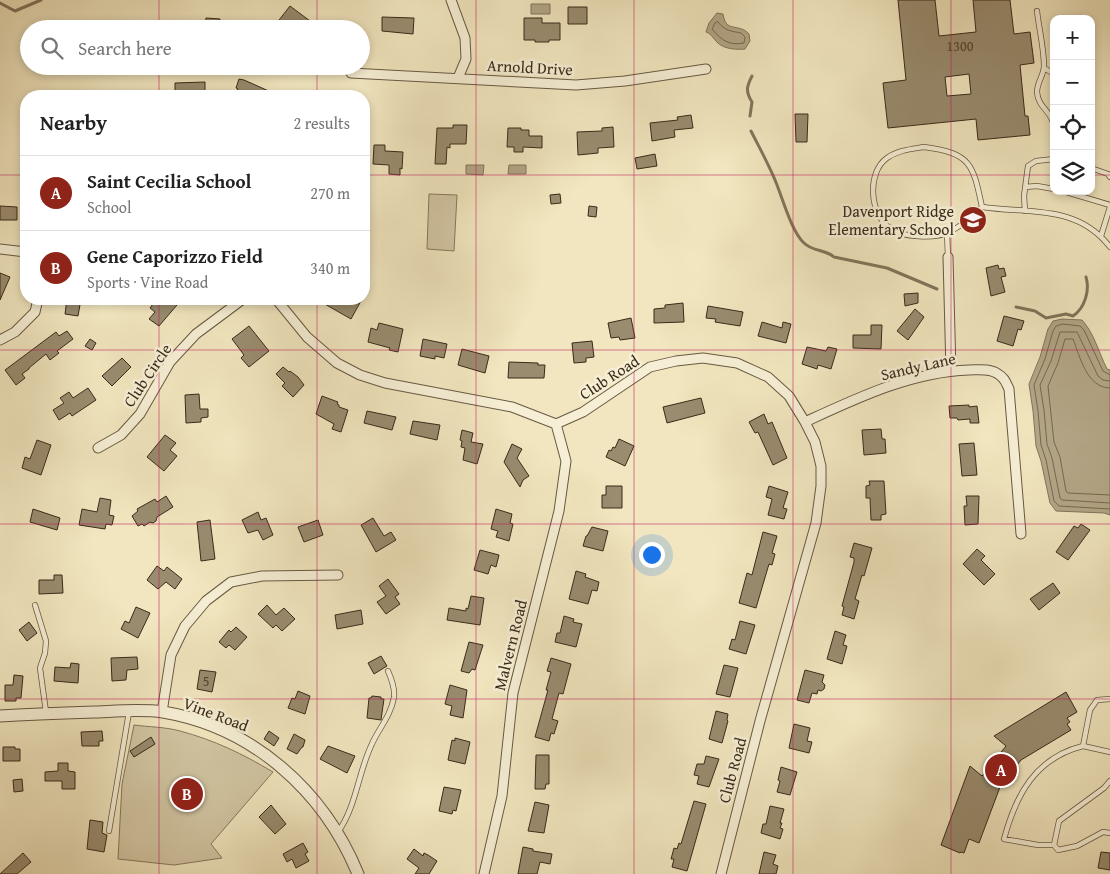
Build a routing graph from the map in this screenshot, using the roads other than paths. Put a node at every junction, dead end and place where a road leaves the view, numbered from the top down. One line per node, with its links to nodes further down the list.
1 (451, 0): 7 (street)
2 (1037, 11): 3 (lane)
3 (1044, 68): 5 (lane); 8 (lane)
4 (706, 69): 7 (street, Arnold Drive)
5 (1050, 72)
6 (370, 74): 7 (street, Arnold Drive)
7 (458, 78)
8 (1050, 115)
9 (1050, 159): 12 (lane)
10 (1095, 169): 11 (lane)
11 (1110, 177)
12 (1025, 187): 13 (lane); 17 (lane)
13 (1050, 188)
14 (1076, 195): 15 (lane)
15 (1110, 206): 19 (lane)
16 (982, 207): 17 (lane); 18 (lane); 18 (lane)
17 (1025, 211): 19 (lane)
18 (947, 233): 23 (lane)
19 (1101, 236): 20 (lane)
20 (1110, 247)
21 (0, 249): 22 (street)
22 (20, 251)
23 (948, 257): 28 (street)
24 (37, 305): 27 (street)
25 (234, 305): 31 (street, Club Circle)
26 (281, 305): 30 (street)
27 (0, 340)
28 (951, 370): 29 (street, Sandy Lane); 32 (street, Sandy Lane)
29 (805, 422): 30 (street, Club Road); 50 (street, Club Road)
30 (556, 424): 49 (street, Malvern Road)
31 (98, 448)
32 (1021, 534)
33 (338, 575): 38 (street)
34 (34, 604): 39 (lane)
35 (388, 672): 45 (lane)
36 (1110, 699): 41 (lane)
37 (129, 711): 38 (street, Vine Road); 39 (street, Vine Road); 44 (lane)
38 (162, 712): 45 (street, Vine Road)
39 (46, 714): 40 (street, Vine Road)
40 (0, 716)
41 (1083, 746): 42 (lane); 47 (lane)
42 (1110, 752)
43 (1110, 781): 47 (lane)
44 (109, 831)
45 (337, 833): 48 (street, Vine Road)
46 (1110, 833): 47 (lane)
47 (1054, 845)
48 (358, 874)
49 (484, 874)
50 (721, 874)

